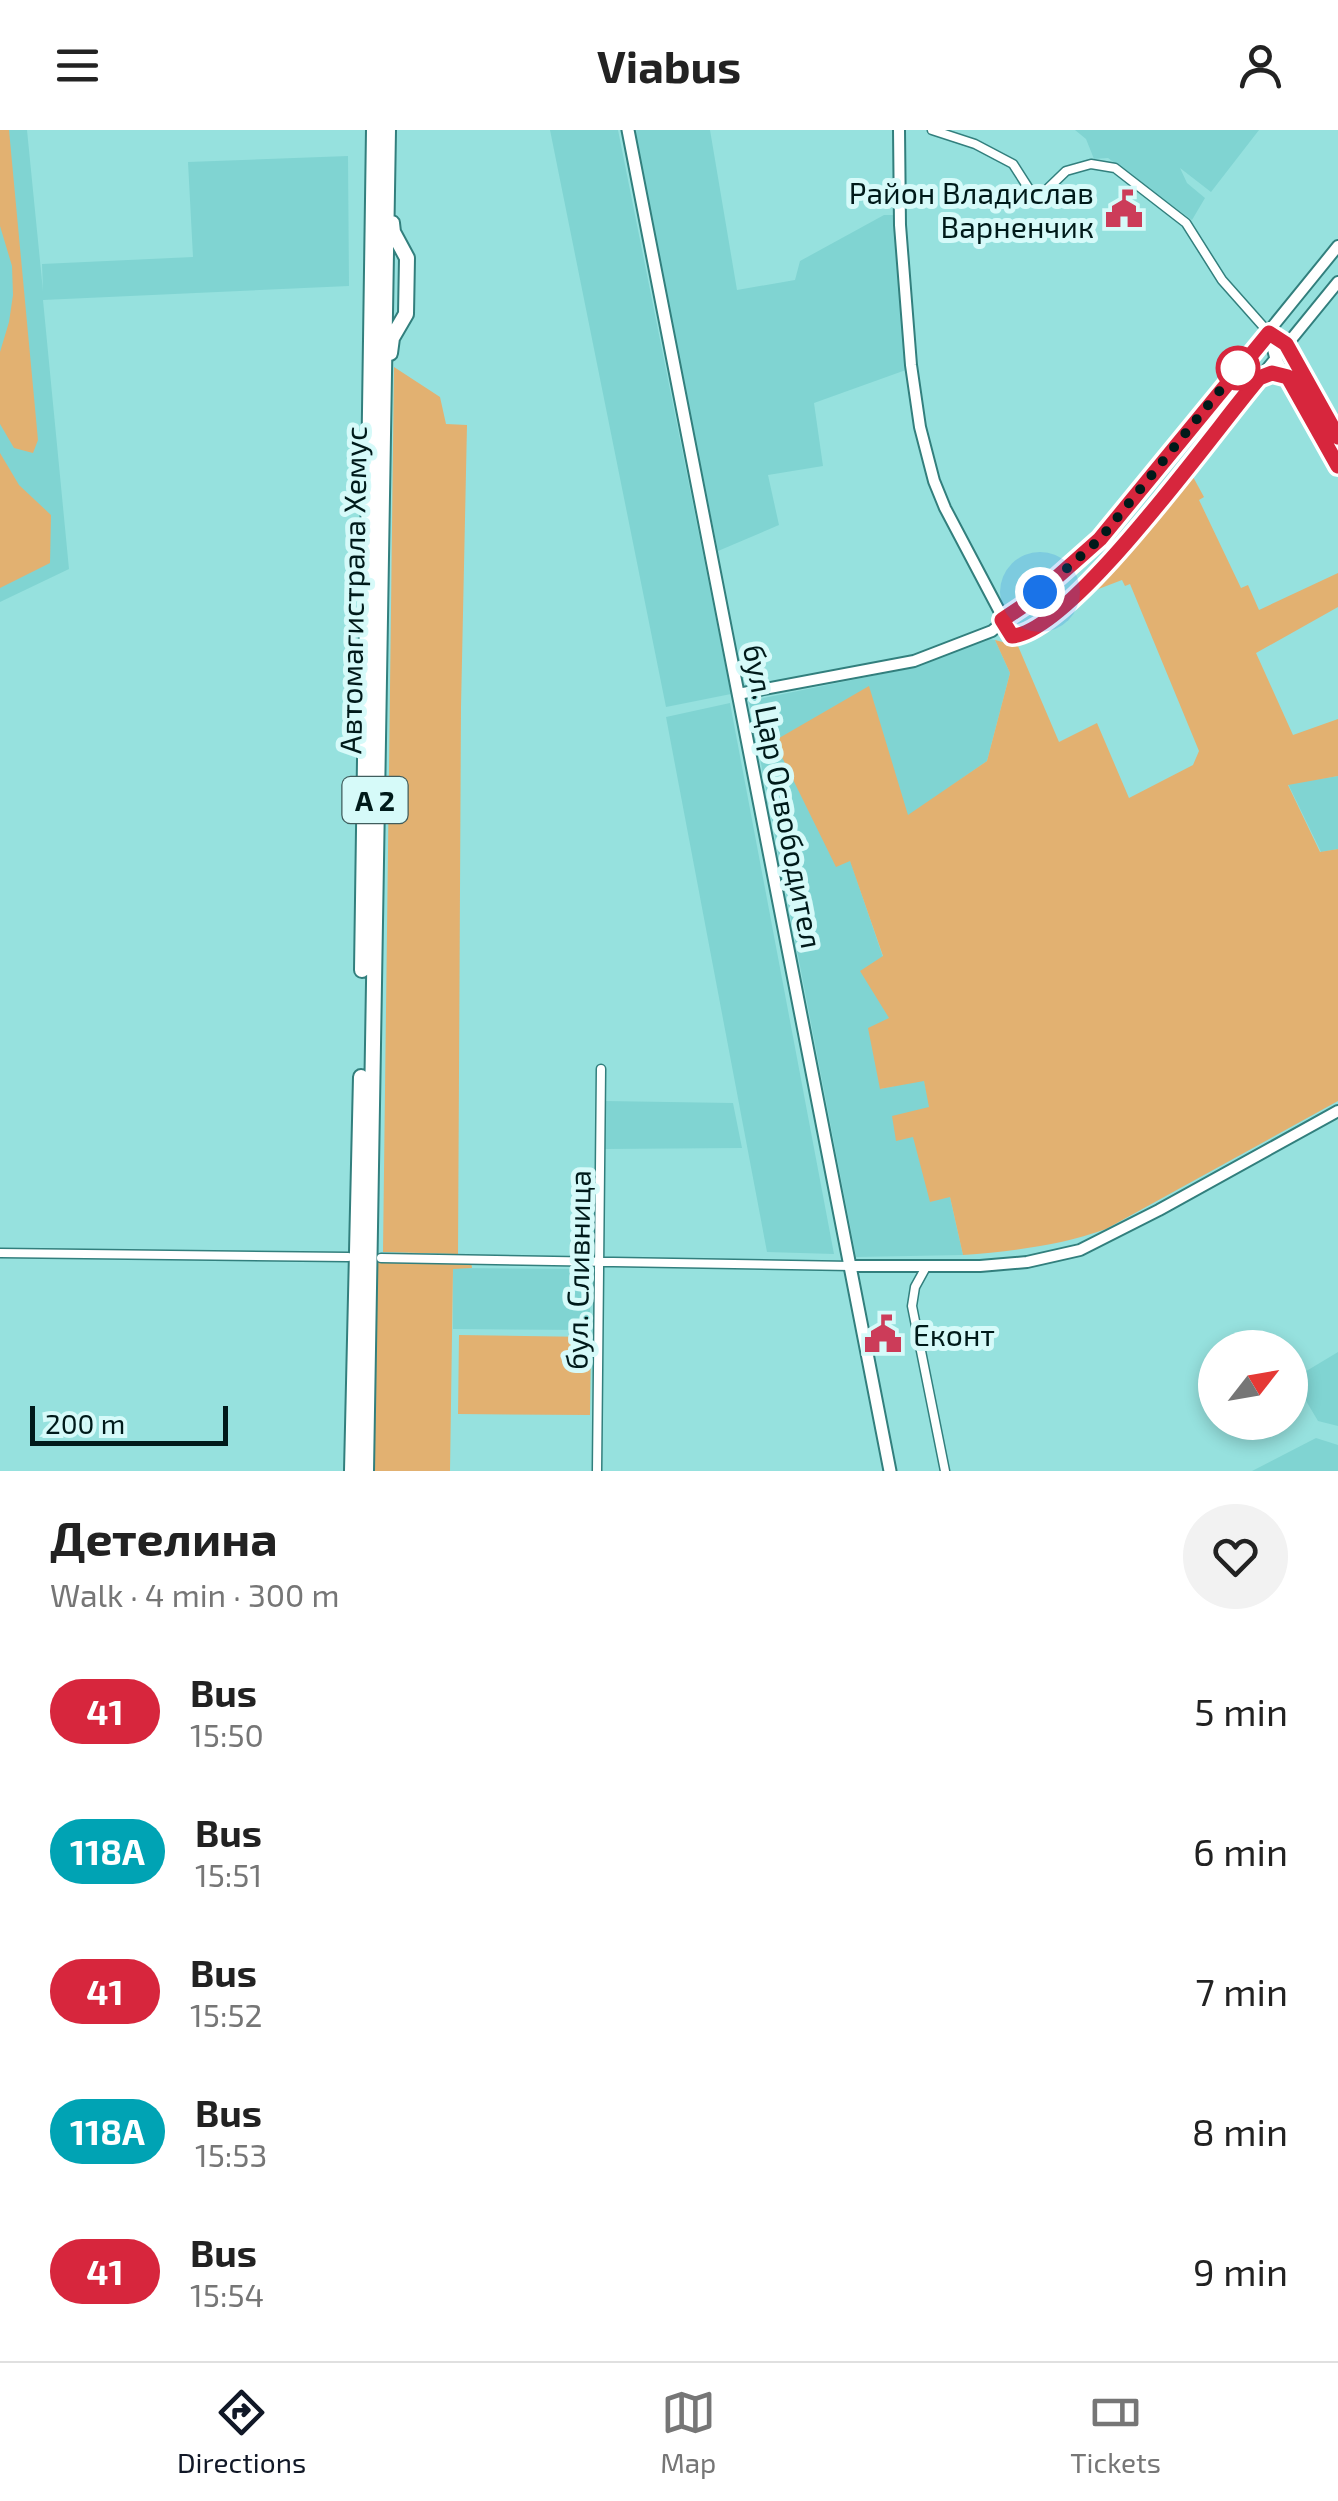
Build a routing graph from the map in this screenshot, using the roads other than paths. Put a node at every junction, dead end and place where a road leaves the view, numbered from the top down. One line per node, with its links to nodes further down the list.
1 (374, 130): 6 (highway, Автомагистрала Хемус / A 2)
2 (388, 130): 6 (highway, Автомагистрала Хемус / A 2)
3 (628, 130): 22 (main road, бул. Цар Освободител)
4 (899, 130): 19 (street)
5 (932, 130): 12 (street)
6 (381, 153): 7 (highway); 11 (highway, Автомагистрала Хемус / A 2); 32 (highway, Автомагистрала Хемус / A 2)
7 (360, 208)
8 (1338, 246): 12 (street)
9 (1338, 282): 13 (street)
10 (360, 290): 11 (highway)
11 (372, 323): 31 (highway, Автомагистрала Хемус / A 2)
12 (1269, 333): 13 (street); 14 (street); 19 (street)
13 (1286, 344): 14 (street); 17 (street)
14 (1275, 357): 15 (street); 16 (street)
15 (1288, 377): 16 (street); 18 (street)
16 (1259, 378): 21 (street)
17 (1338, 437)
18 (1338, 466)
19 (1002, 620): 20 (street); 21 (street)
20 (992, 631): 21 (street); 22 (street)
21 (1012, 636)
22 (738, 694): 29 (main road, бул. Цар Освободител)
23 (601, 1068): 28 (street, бул. Сливница)
24 (1338, 1111): 30 (street)
25 (0, 1253): 26 (street)
26 (348, 1257)
27 (381, 1258): 28 (street)
28 (600, 1262): 29 (street); 33 (street, бул. Сливница)
29 (851, 1266): 30 (street); 34 (main road, бул. Цар Освободител)
30 (926, 1267): 35 (street)
31 (352, 1471)
32 (366, 1471)
33 (597, 1471)
34 (890, 1471)
35 (945, 1471)

